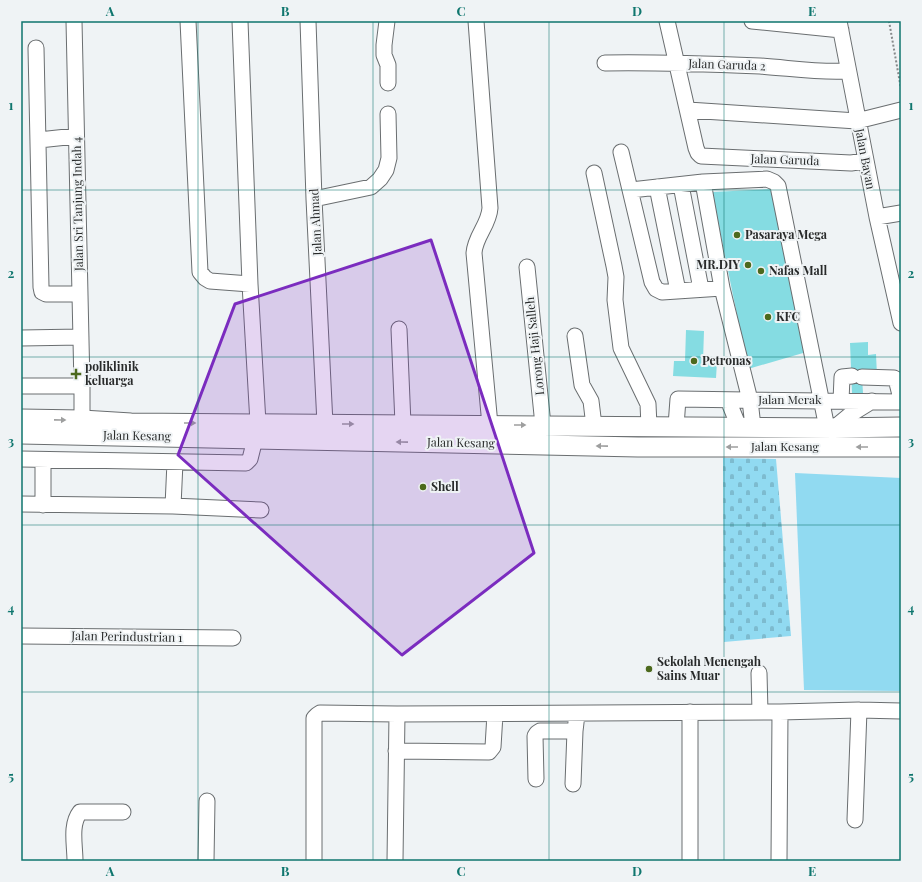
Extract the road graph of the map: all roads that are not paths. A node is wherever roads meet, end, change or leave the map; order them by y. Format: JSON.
{"nodes":[{"id":1,"x":74,"y":21,"type":"edge"},
{"id":2,"x":188,"y":21,"type":"edge"},
{"id":3,"x":240,"y":21,"type":"edge"},
{"id":4,"x":308,"y":21,"type":"edge"},
{"id":5,"x":387,"y":21,"type":"edge"},
{"id":6,"x":476,"y":21,"type":"edge"},
{"id":7,"x":668,"y":21,"type":"edge"},
{"id":8,"x":752,"y":21,"type":"edge"},
{"id":9,"x":840,"y":26,"type":"edge"},
{"id":10,"x":36,"y":48,"type":"dead end"},
{"id":11,"x":676,"y":63,"type":"junction"},
{"id":12,"x":605,"y":64,"type":"dead end"},
{"id":13,"x":848,"y":71,"type":"junction"},
{"id":14,"x":388,"y":83,"type":"dead end"},
{"id":15,"x":688,"y":110,"type":"junction"},
{"id":16,"x":901,"y":110,"type":"edge"},
{"id":17,"x":388,"y":114,"type":"dead end"},
{"id":18,"x":857,"y":120,"type":"junction"},
{"id":19,"x":76,"y":136,"type":"junction"},
{"id":20,"x":39,"y":140,"type":"junction"},
{"id":21,"x":621,"y":152,"type":"dead end"},
{"id":22,"x":865,"y":161,"type":"junction"},
{"id":23,"x":594,"y":173,"type":"dead end"},
{"id":24,"x":703,"y":182,"type":"junction"},
{"id":25,"x":681,"y":184,"type":"junction"},
{"id":26,"x":657,"y":187,"type":"junction"},
{"id":27,"x":631,"y":190,"type":"junction"},
{"id":28,"x":314,"y":199,"type":"junction"},
{"id":29,"x":901,"y":213,"type":"edge"},
{"id":30,"x":876,"y":218,"type":"junction"},
{"id":31,"x":527,"y":267,"type":"dead end"},
{"id":32,"x":250,"y":284,"type":"junction"},
{"id":33,"x":722,"y":288,"type":"junction"},
{"id":34,"x":701,"y":289,"type":"junction"},
{"id":35,"x":678,"y":291,"type":"junction"},
{"id":36,"x":80,"y":294,"type":"junction"},
{"id":37,"x":898,"y":296,"type":"edge"},
{"id":38,"x":901,"y":322,"type":"edge"},
{"id":39,"x":399,"y":329,"type":"dead end"},
{"id":40,"x":575,"y":336,"type":"dead end"},
{"id":41,"x":81,"y":337,"type":"junction"},
{"id":42,"x":21,"y":338,"type":"edge"},
{"id":43,"x":21,"y":386,"type":"edge"},
{"id":44,"x":82,"y":386,"type":"junction"},
{"id":45,"x":901,"y":399,"type":"edge"},
{"id":46,"x":728,"y":400,"type":"junction"},
{"id":47,"x":750,"y":400,"type":"junction"},
{"id":48,"x":823,"y":400,"type":"junction"},
{"id":49,"x":841,"y":401,"type":"junction"},
{"id":50,"x":872,"y":401,"type":"junction"},
{"id":51,"x":901,"y":402,"type":"edge"},
{"id":52,"x":21,"y":419,"type":"edge"},
{"id":53,"x":82,"y":420,"type":"junction"},
{"id":54,"x":325,"y":424,"type":"junction"},
{"id":55,"x":403,"y":424,"type":"junction"},
{"id":56,"x":490,"y":425,"type":"junction"},
{"id":57,"x":543,"y":425,"type":"junction"},
{"id":58,"x":594,"y":426,"type":"junction"},
{"id":59,"x":649,"y":426,"type":"junction"},
{"id":60,"x":676,"y":426,"type":"junction"},
{"id":61,"x":746,"y":427,"type":"junction"},
{"id":62,"x":901,"y":427,"type":"edge"},
{"id":63,"x":831,"y":428,"type":"junction"},
{"id":64,"x":21,"y":434,"type":"edge"},
{"id":65,"x":255,"y":439,"type":"junction"},
{"id":66,"x":901,"y":447,"type":"edge"},
{"id":67,"x":21,"y":459,"type":"edge"},
{"id":68,"x":43,"y":460,"type":"junction"},
{"id":69,"x":175,"y":462,"type":"junction"},
{"id":70,"x":21,"y":504,"type":"edge"},
{"id":71,"x":43,"y":505,"type":"junction"},
{"id":72,"x":173,"y":506,"type":"junction"},
{"id":73,"x":261,"y":510,"type":"dead end"},
{"id":74,"x":21,"y":636,"type":"edge"},
{"id":75,"x":233,"y":638,"type":"dead end"},
{"id":76,"x":759,"y":673,"type":"dead end"},
{"id":77,"x":859,"y":710,"type":"junction"},
{"id":78,"x":901,"y":711,"type":"edge"},
{"id":79,"x":690,"y":712,"type":"junction"},
{"id":80,"x":760,"y":712,"type":"junction"},
{"id":81,"x":780,"y":712,"type":"junction"},
{"id":82,"x":397,"y":714,"type":"junction"},
{"id":83,"x":495,"y":714,"type":"junction"},
{"id":84,"x":577,"y":714,"type":"junction"},
{"id":85,"x":575,"y":731,"type":"junction"},
{"id":86,"x":396,"y":751,"type":"junction"},
{"id":87,"x":536,"y":779,"type":"dead end"},
{"id":88,"x":573,"y":784,"type":"dead end"},
{"id":89,"x":207,"y":801,"type":"dead end"},
{"id":90,"x":123,"y":812,"type":"dead end"},
{"id":91,"x":855,"y":820,"type":"dead end"},
{"id":92,"x":75,"y":861,"type":"edge"},
{"id":93,"x":206,"y":861,"type":"edge"},
{"id":94,"x":314,"y":861,"type":"edge"},
{"id":95,"x":394,"y":861,"type":"edge"},
{"id":96,"x":690,"y":861,"type":"edge"},
{"id":97,"x":779,"y":861,"type":"edge"}],
"edges":[{"from":1,"to":19,"type":"street","name":"Jalan Sri Tanjung Indah 4"},
{"from":2,"to":32,"type":"street"},
{"from":3,"to":32,"type":"street"},
{"from":4,"to":28,"type":"street","name":"Jalan Ahmad"},
{"from":5,"to":14,"type":"street"},
{"from":6,"to":56,"type":"street"},
{"from":7,"to":11,"type":"street"},
{"from":8,"to":9,"type":"street"},
{"from":9,"to":13,"type":"street","name":"Jalan Bayan"},
{"from":10,"to":20,"type":"street"},
{"from":11,"to":12,"type":"street","name":"Jalan Garuda 2"},
{"from":11,"to":13,"type":"street","name":"Jalan Garuda 2"},
{"from":11,"to":15,"type":"street"},
{"from":13,"to":18,"type":"street","name":"Jalan Bayan"},
{"from":15,"to":18,"type":"street"},
{"from":15,"to":22,"type":"street","name":"Jalan Garuda"},
{"from":16,"to":18,"type":"street"},
{"from":17,"to":28,"type":"street"},
{"from":18,"to":22,"type":"street","name":"Jalan Bayan"},
{"from":19,"to":20,"type":"street"},
{"from":19,"to":36,"type":"street","name":"Jalan Sri Tanjung Indah 4"},
{"from":20,"to":36,"type":"street"},
{"from":21,"to":27,"type":"street"},
{"from":22,"to":30,"type":"street","name":"Jalan Bayan"},
{"from":23,"to":59,"type":"street"},
{"from":24,"to":25,"type":"street"},
{"from":24,"to":33,"type":"street"},
{"from":24,"to":48,"type":"street"},
{"from":25,"to":26,"type":"street"},
{"from":25,"to":34,"type":"street"},
{"from":26,"to":27,"type":"street"},
{"from":26,"to":35,"type":"street"},
{"from":27,"to":35,"type":"street"},
{"from":28,"to":54,"type":"street","name":"Jalan Ahmad"},
{"from":29,"to":30,"type":"street"},
{"from":30,"to":37,"type":"street","name":"Jalan Bayan"},
{"from":31,"to":57,"type":"street","name":"Lorong Haji Salleh"},
{"from":32,"to":65,"type":"street"},
{"from":33,"to":34,"type":"street"},
{"from":33,"to":47,"type":"street"},
{"from":34,"to":35,"type":"street"},
{"from":36,"to":41,"type":"street","name":"Jalan Sri Tanjung Indah 4"},
{"from":37,"to":38,"type":"street","name":"Jalan Bayan"},
{"from":39,"to":55,"type":"street"},
{"from":40,"to":58,"type":"street"},
{"from":41,"to":42,"type":"street"},
{"from":41,"to":44,"type":"street","name":"Jalan Sri Tanjung Indah 4"},
{"from":43,"to":44,"type":"street"},
{"from":44,"to":53,"type":"street","name":"Jalan Sri Tanjung Indah 4"},
{"from":45,"to":49,"type":"street"},
{"from":46,"to":47,"type":"street","name":"Jalan Merak"},
{"from":46,"to":60,"type":"street","name":"Jalan Merak"},
{"from":46,"to":61,"type":"street"},
{"from":47,"to":48,"type":"street","name":"Jalan Merak"},
{"from":47,"to":61,"type":"street"},
{"from":48,"to":49,"type":"street","name":"Jalan Merak"},
{"from":48,"to":63,"type":"street"},
{"from":49,"to":50,"type":"street","name":"Jalan Merak"},
{"from":50,"to":51,"type":"street","name":"Jalan Merak"},
{"from":50,"to":63,"type":"street"},
{"from":52,"to":53,"type":"main road","name":"Jalan Kesang","one_way":true},
{"from":53,"to":65,"type":"main road","name":"Jalan Kesang","one_way":true},
{"from":54,"to":55,"type":"main road","name":"Jalan Kesang","one_way":true},
{"from":54,"to":65,"type":"main road","name":"Jalan Kesang"},
{"from":55,"to":56,"type":"main road","name":"Jalan Kesang"},
{"from":56,"to":57,"type":"main road","name":"Jalan Kesang","one_way":true},
{"from":57,"to":58,"type":"main road","name":"Jalan Kesang"},
{"from":58,"to":59,"type":"main road","name":"Jalan Kesang"},
{"from":59,"to":60,"type":"main road","name":"Jalan Kesang"},
{"from":60,"to":61,"type":"main road","name":"Jalan Kesang"},
{"from":61,"to":63,"type":"main road","name":"Jalan Kesang"},
{"from":62,"to":63,"type":"main road","name":"Jalan Kesang"},
{"from":64,"to":65,"type":"main road","name":"Jalan Kesang"},
{"from":66,"to":65,"type":"main road","name":"Jalan Kesang","one_way":true},
{"from":65,"to":69,"type":"street"},
{"from":67,"to":68,"type":"street"},
{"from":68,"to":69,"type":"street"},
{"from":68,"to":71,"type":"street"},
{"from":69,"to":72,"type":"street"},
{"from":70,"to":71,"type":"street"},
{"from":71,"to":72,"type":"street"},
{"from":72,"to":73,"type":"street"},
{"from":74,"to":75,"type":"street","name":"Jalan Perindustrian 1"},
{"from":76,"to":80,"type":"street"},
{"from":77,"to":78,"type":"street"},
{"from":77,"to":81,"type":"street"},
{"from":77,"to":91,"type":"street"},
{"from":79,"to":80,"type":"street"},
{"from":79,"to":84,"type":"street"},
{"from":79,"to":96,"type":"street"},
{"from":80,"to":81,"type":"street"},
{"from":81,"to":97,"type":"street"},
{"from":82,"to":83,"type":"street"},
{"from":82,"to":86,"type":"street"},
{"from":82,"to":94,"type":"street"},
{"from":83,"to":84,"type":"street"},
{"from":83,"to":86,"type":"street"},
{"from":84,"to":85,"type":"street"},
{"from":85,"to":87,"type":"street"},
{"from":85,"to":88,"type":"street"},
{"from":86,"to":95,"type":"street"},
{"from":89,"to":93,"type":"street"},
{"from":90,"to":92,"type":"street"}]}
